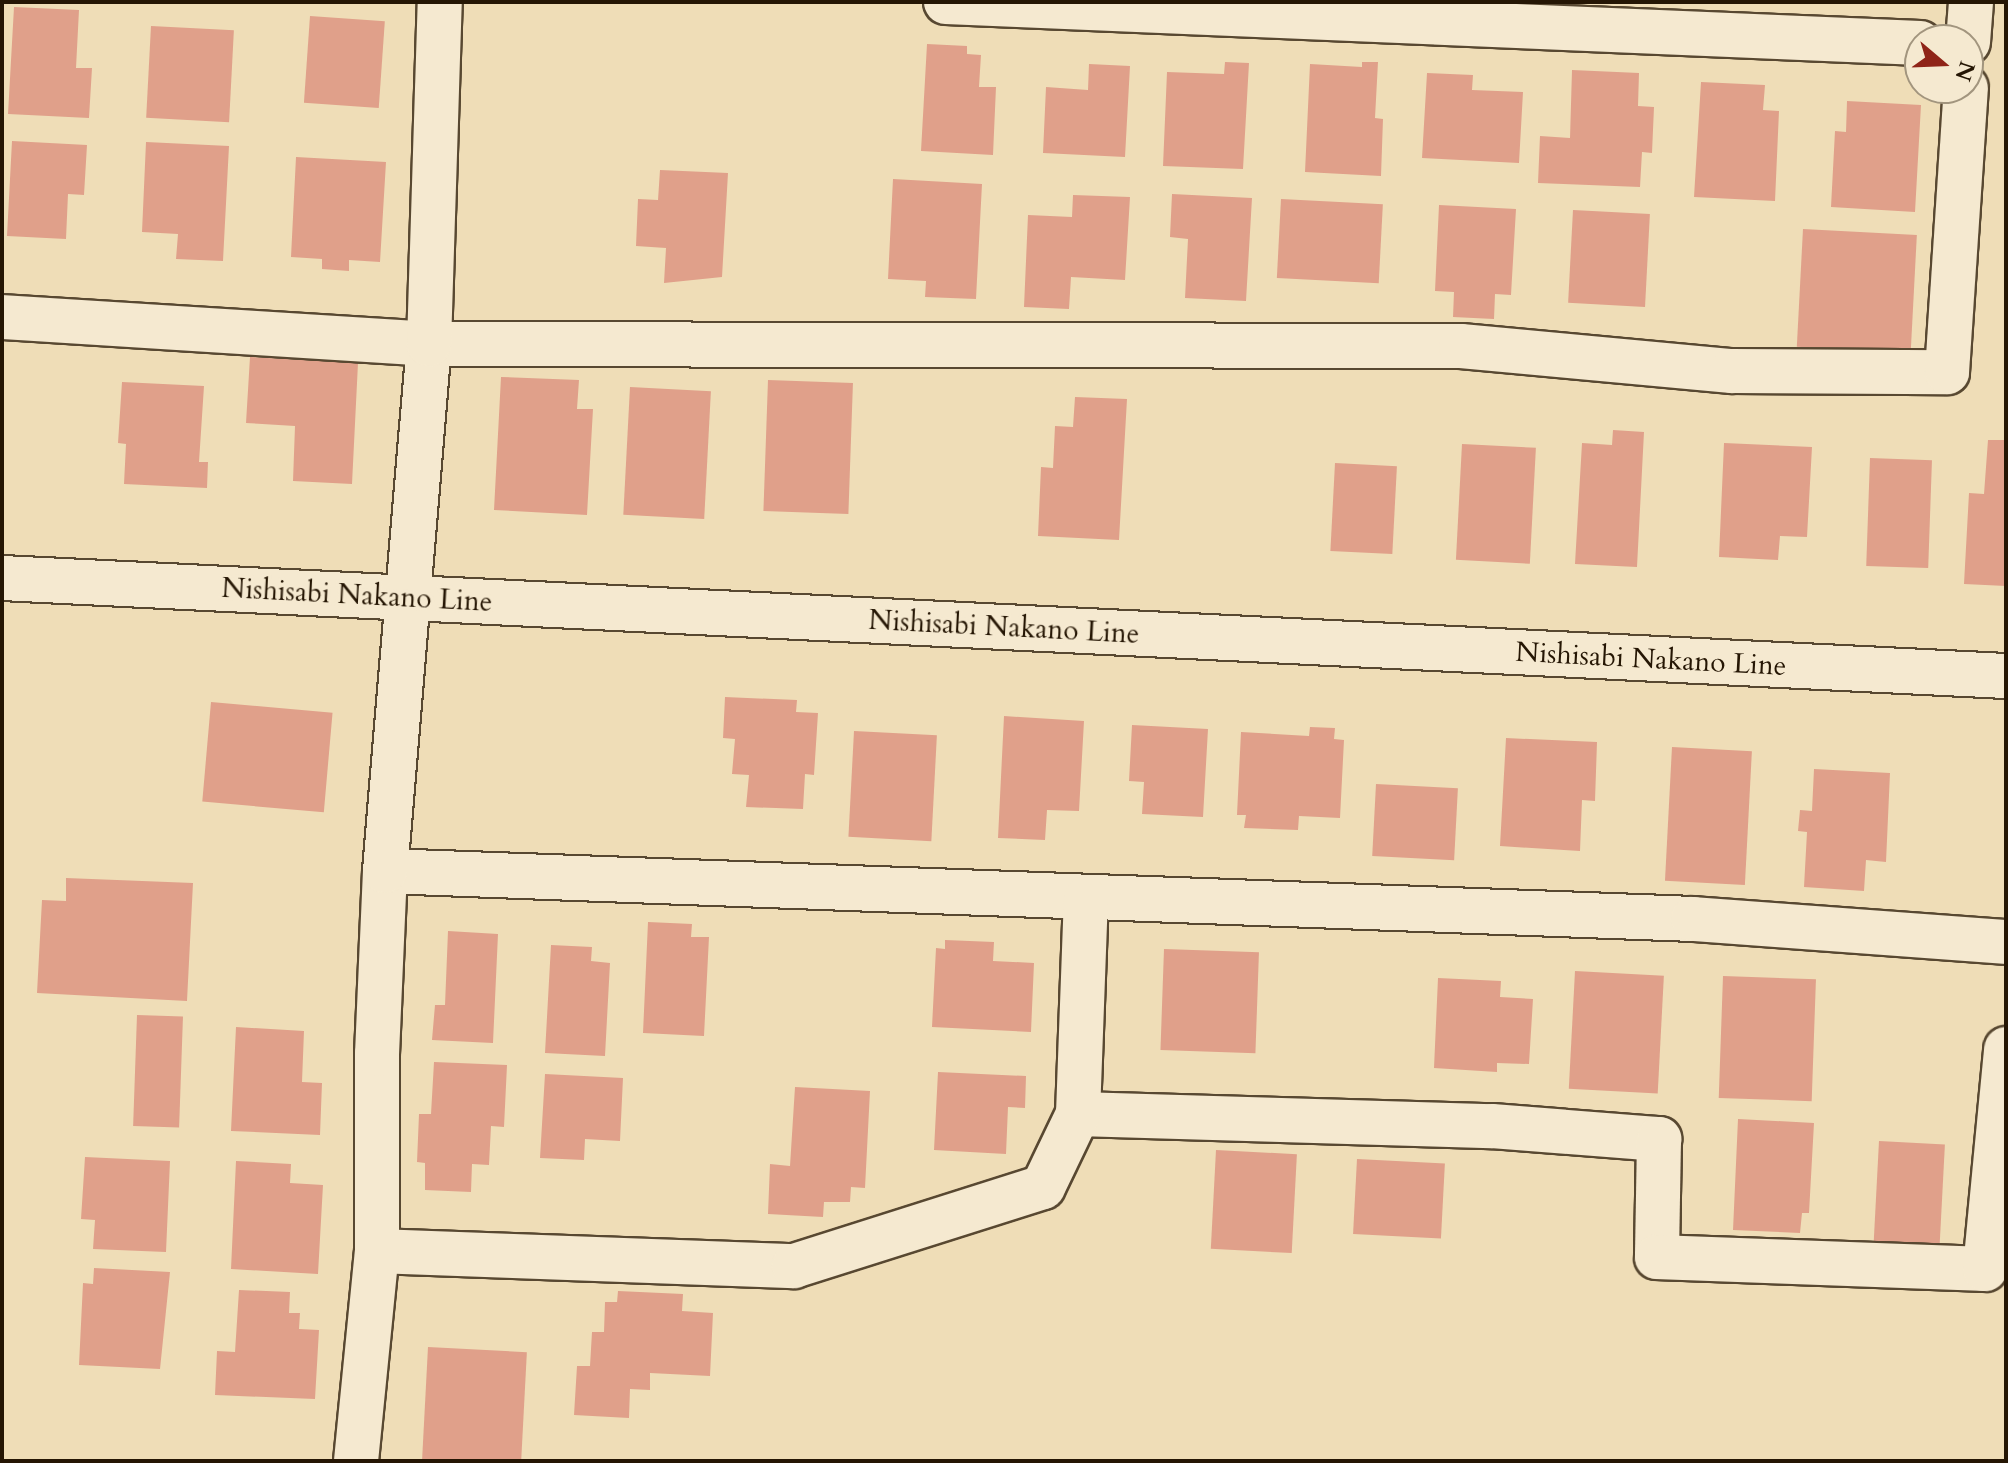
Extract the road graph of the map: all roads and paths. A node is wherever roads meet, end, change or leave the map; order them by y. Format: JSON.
{"nodes":[{"id":1,"x":440,"y":2,"type":"edge"},
{"id":2,"x":946,"y":2,"type":"edge"},
{"id":3,"x":1971,"y":2,"type":"edge"},
{"id":4,"x":1969,"y":24,"type":"edge"},
{"id":5,"x":1904,"y":42,"type":"edge"},
{"id":6,"x":1965,"y":104,"type":"edge"},
{"id":7,"x":2,"y":317,"type":"edge"},
{"id":8,"x":429,"y":344,"type":"junction"},
{"id":9,"x":2,"y":578,"type":"edge"},
{"id":10,"x":405,"y":597,"type":"junction"},
{"id":11,"x":2006,"y":676,"type":"edge"},
{"id":12,"x":385,"y":871,"type":"junction"},
{"id":13,"x":1086,"y":899,"type":"junction"},
{"id":14,"x":2006,"y":942,"type":"edge"},
{"id":15,"x":2006,"y":1049,"type":"edge"},
{"id":16,"x":1078,"y":1114,"type":"junction"},
{"id":17,"x":377,"y":1251,"type":"junction"},
{"id":18,"x":356,"y":1461,"type":"edge"}],
"edges":[{"from":1,"to":8,"type":"street"},
{"from":2,"to":5,"type":"street"},
{"from":3,"to":4,"type":"street"},
{"from":6,"to":8,"type":"street"},
{"from":7,"to":8,"type":"street"},
{"from":8,"to":10,"type":"street"},
{"from":9,"to":10,"type":"street","name":"Nishisabi Nakano Line"},
{"from":10,"to":11,"type":"street","name":"Nishisabi Nakano Line"},
{"from":10,"to":12,"type":"street"},
{"from":12,"to":13,"type":"street"},
{"from":12,"to":17,"type":"street"},
{"from":13,"to":14,"type":"street"},
{"from":13,"to":16,"type":"street"},
{"from":15,"to":16,"type":"street"},
{"from":16,"to":17,"type":"street"},
{"from":17,"to":18,"type":"street"}]}
